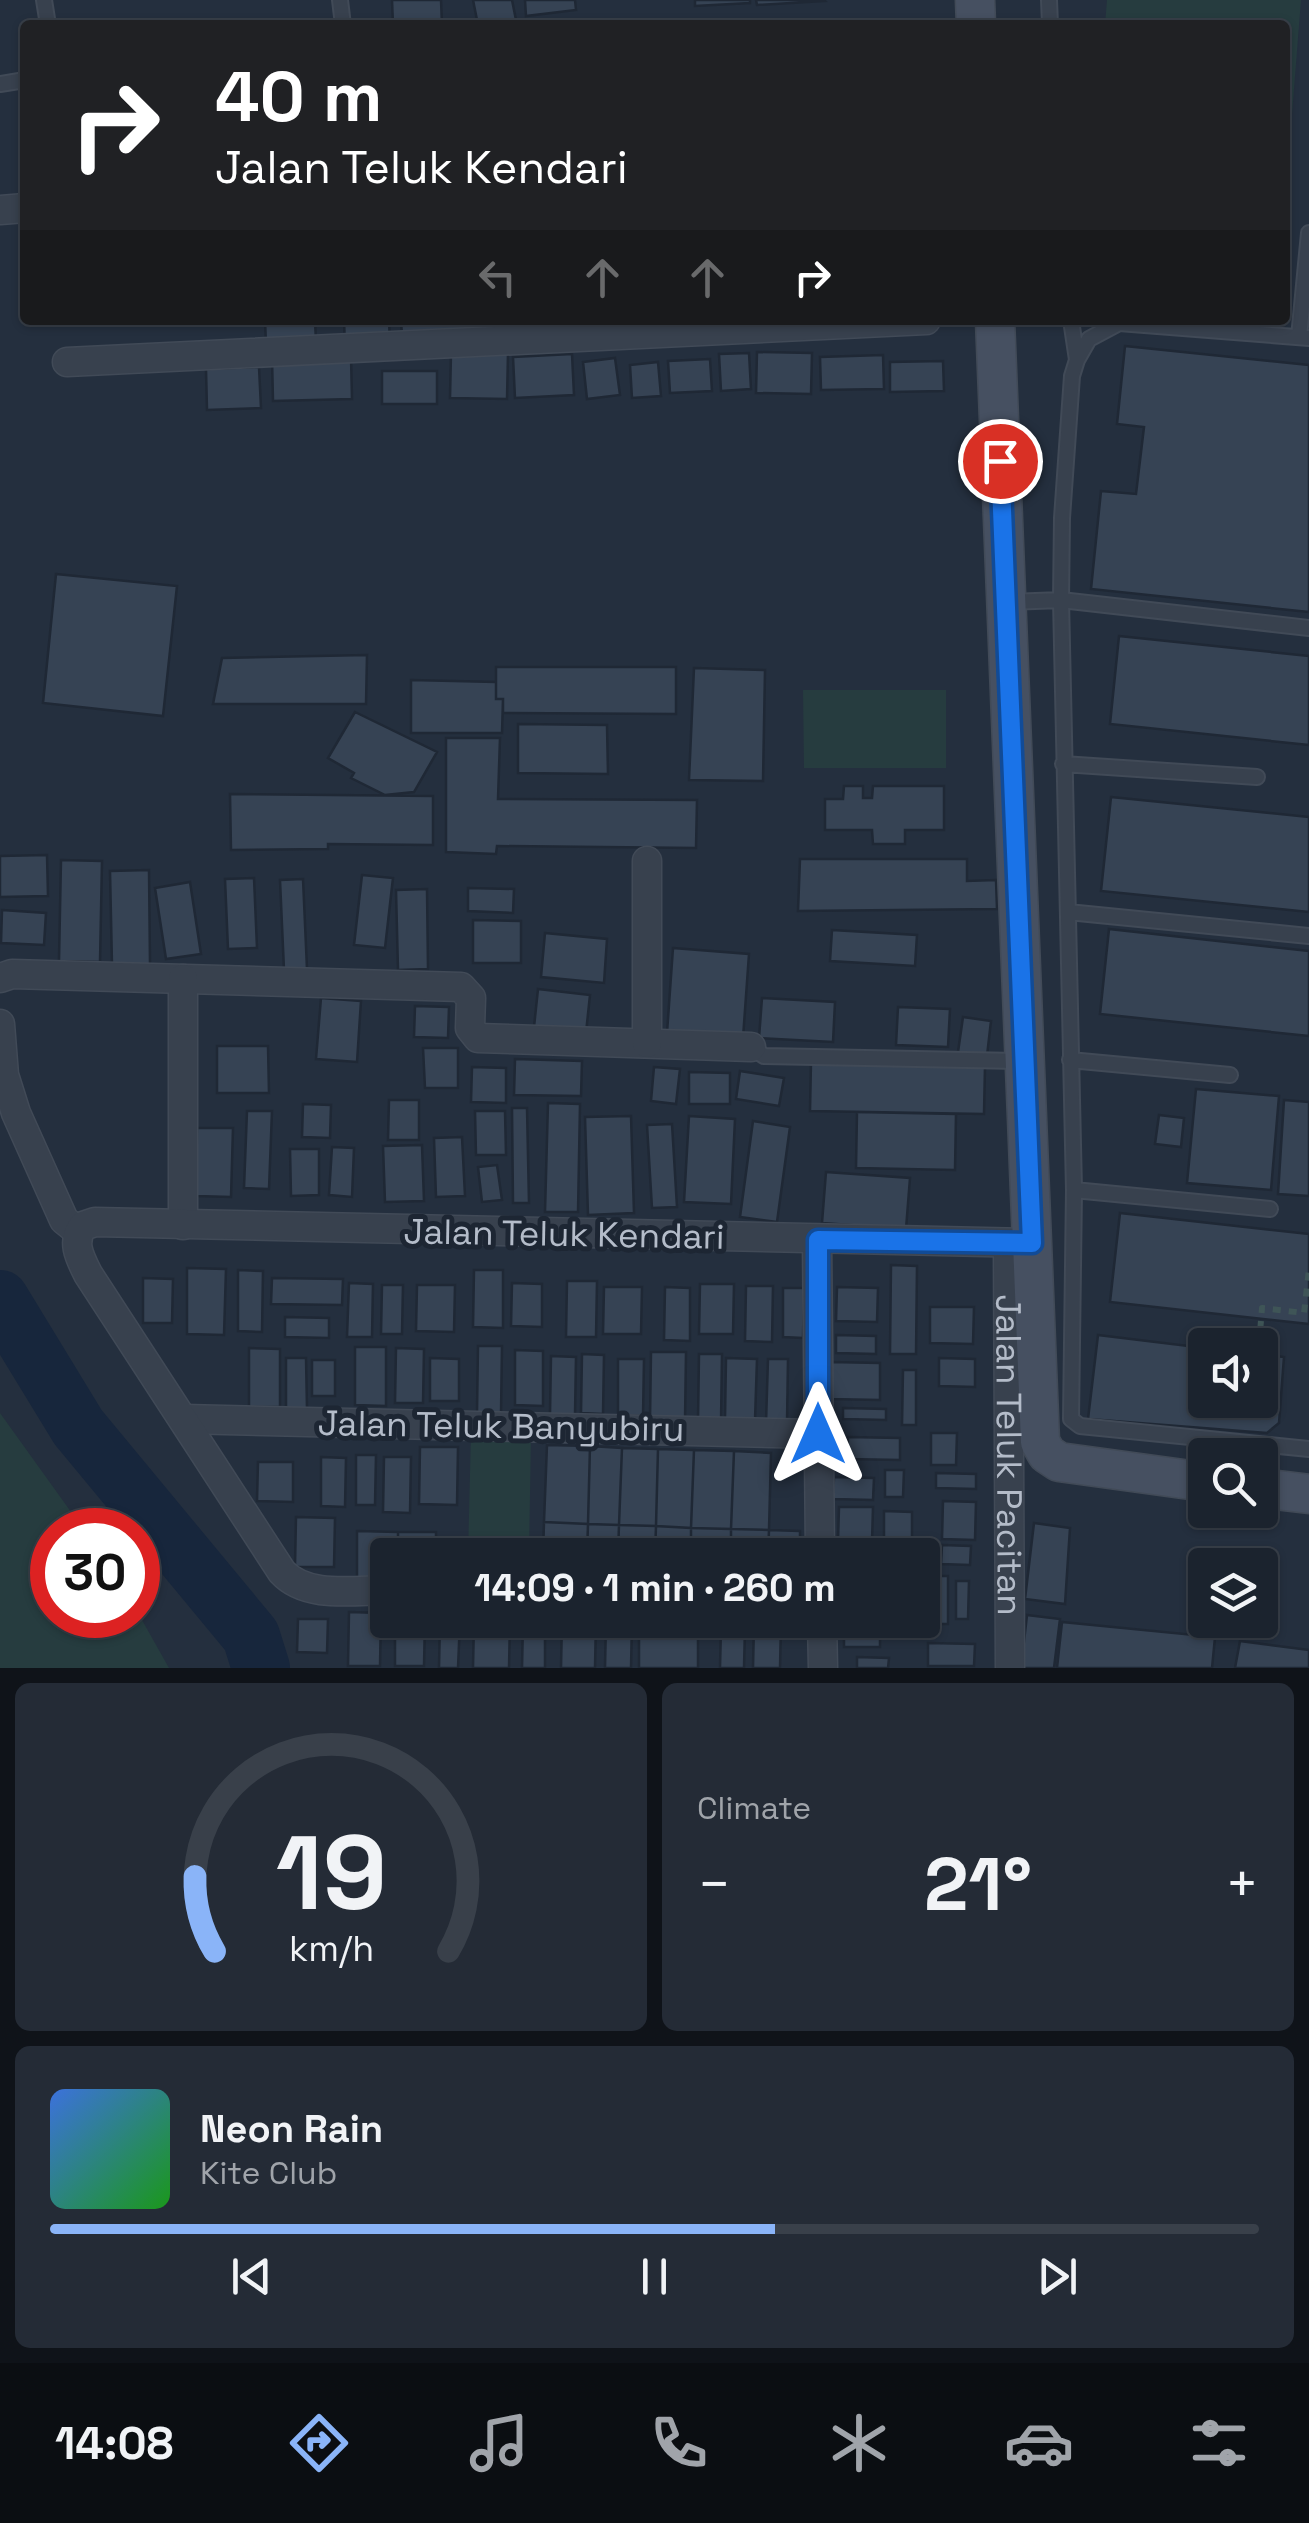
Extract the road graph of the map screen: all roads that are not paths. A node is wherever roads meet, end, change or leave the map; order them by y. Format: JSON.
{"nodes":[{"id":1,"x":1309,"y":233,"type":"edge"},
{"id":2,"x":824,"y":325,"type":"edge"},
{"id":3,"x":995,"y":325,"type":"edge"},
{"id":4,"x":1072,"y":325,"type":"edge"},
{"id":5,"x":1115,"y":325,"type":"edge"},
{"id":6,"x":1145,"y":325,"type":"edge"},
{"id":7,"x":1304,"y":337,"type":"edge"},
{"id":8,"x":1076,"y":360,"type":"junction"},
{"id":9,"x":67,"y":362,"type":"dead end"},
{"id":10,"x":1061,"y":600,"type":"junction"},
{"id":11,"x":1006,"y":602,"type":"junction"},
{"id":12,"x":1309,"y":628,"type":"edge"},
{"id":13,"x":1063,"y":764,"type":"junction"},
{"id":14,"x":1257,"y":776,"type":"dead end"},
{"id":15,"x":648,"y":861,"type":"dead end"},
{"id":16,"x":1068,"y":912,"type":"junction"},
{"id":17,"x":1309,"y":936,"type":"edge"},
{"id":18,"x":0,"y":978,"type":"edge"},
{"id":19,"x":183,"y":980,"type":"junction"},
{"id":20,"x":0,"y":1024,"type":"edge"},
{"id":21,"x":647,"y":1043,"type":"junction"},
{"id":22,"x":751,"y":1047,"type":"joint"},
{"id":23,"x":1070,"y":1060,"type":"junction"},
{"id":24,"x":1024,"y":1061,"type":"junction"},
{"id":25,"x":1230,"y":1075,"type":"dead end"},
{"id":26,"x":1074,"y":1190,"type":"junction"},
{"id":27,"x":1270,"y":1209,"type":"dead end"},
{"id":28,"x":183,"y":1225,"type":"junction"},
{"id":29,"x":87,"y":1227,"type":"junction"},
{"id":30,"x":818,"y":1240,"type":"junction"},
{"id":31,"x":1020,"y":1243,"type":"junction"},
{"id":32,"x":184,"y":1419,"type":"junction"},
{"id":33,"x":818,"y":1434,"type":"junction"},
{"id":34,"x":1309,"y":1448,"type":"edge"},
{"id":35,"x":1188,"y":1480,"type":"edge"},
{"id":36,"x":1278,"y":1489,"type":"edge"},
{"id":37,"x":1306,"y":1490,"type":"edge"},
{"id":38,"x":820,"y":1538,"type":"edge"},
{"id":39,"x":370,"y":1590,"type":"edge"},
{"id":40,"x":822,"y":1638,"type":"edge"},
{"id":41,"x":823,"y":1668,"type":"edge"},
{"id":42,"x":1010,"y":1668,"type":"edge"}],
"edges":[{"from":1,"to":7,"type":"lane"},
{"from":2,"to":9,"type":"street"},
{"from":3,"to":11,"type":"street","name":"Jalan Teluk Pacitan"},
{"from":4,"to":8,"type":"lane"},
{"from":5,"to":8,"type":"lane"},
{"from":6,"to":7,"type":"lane"},
{"from":8,"to":10,"type":"lane"},
{"from":10,"to":11,"type":"lane"},
{"from":10,"to":12,"type":"lane"},
{"from":10,"to":13,"type":"lane"},
{"from":11,"to":24,"type":"street","name":"Jalan Teluk Pacitan"},
{"from":13,"to":14,"type":"lane"},
{"from":13,"to":16,"type":"lane"},
{"from":15,"to":21,"type":"street"},
{"from":16,"to":17,"type":"lane"},
{"from":16,"to":23,"type":"lane"},
{"from":18,"to":19,"type":"street"},
{"from":19,"to":21,"type":"street"},
{"from":19,"to":28,"type":"street"},
{"from":20,"to":29,"type":"street"},
{"from":21,"to":22,"type":"street"},
{"from":22,"to":24,"type":"lane"},
{"from":23,"to":25,"type":"lane"},
{"from":23,"to":26,"type":"lane"},
{"from":24,"to":31,"type":"street","name":"Jalan Teluk Pacitan"},
{"from":26,"to":27,"type":"lane"},
{"from":26,"to":34,"type":"lane"},
{"from":28,"to":29,"type":"street","name":"Jalan Teluk Kendari"},
{"from":28,"to":30,"type":"street","name":"Jalan Teluk Kendari"},
{"from":29,"to":32,"type":"street"},
{"from":30,"to":31,"type":"street","name":"Jalan Teluk Kendari"},
{"from":30,"to":33,"type":"street"},
{"from":31,"to":35,"type":"street","name":"Jalan Teluk Pacitan"},
{"from":31,"to":42,"type":"street","name":"Jalan Teluk Pacitan"},
{"from":32,"to":33,"type":"street","name":"Jalan Teluk Banyubiru"},
{"from":32,"to":39,"type":"street"},
{"from":33,"to":38,"type":"street"},
{"from":36,"to":37,"type":"street"},
{"from":40,"to":41,"type":"street"}]}
